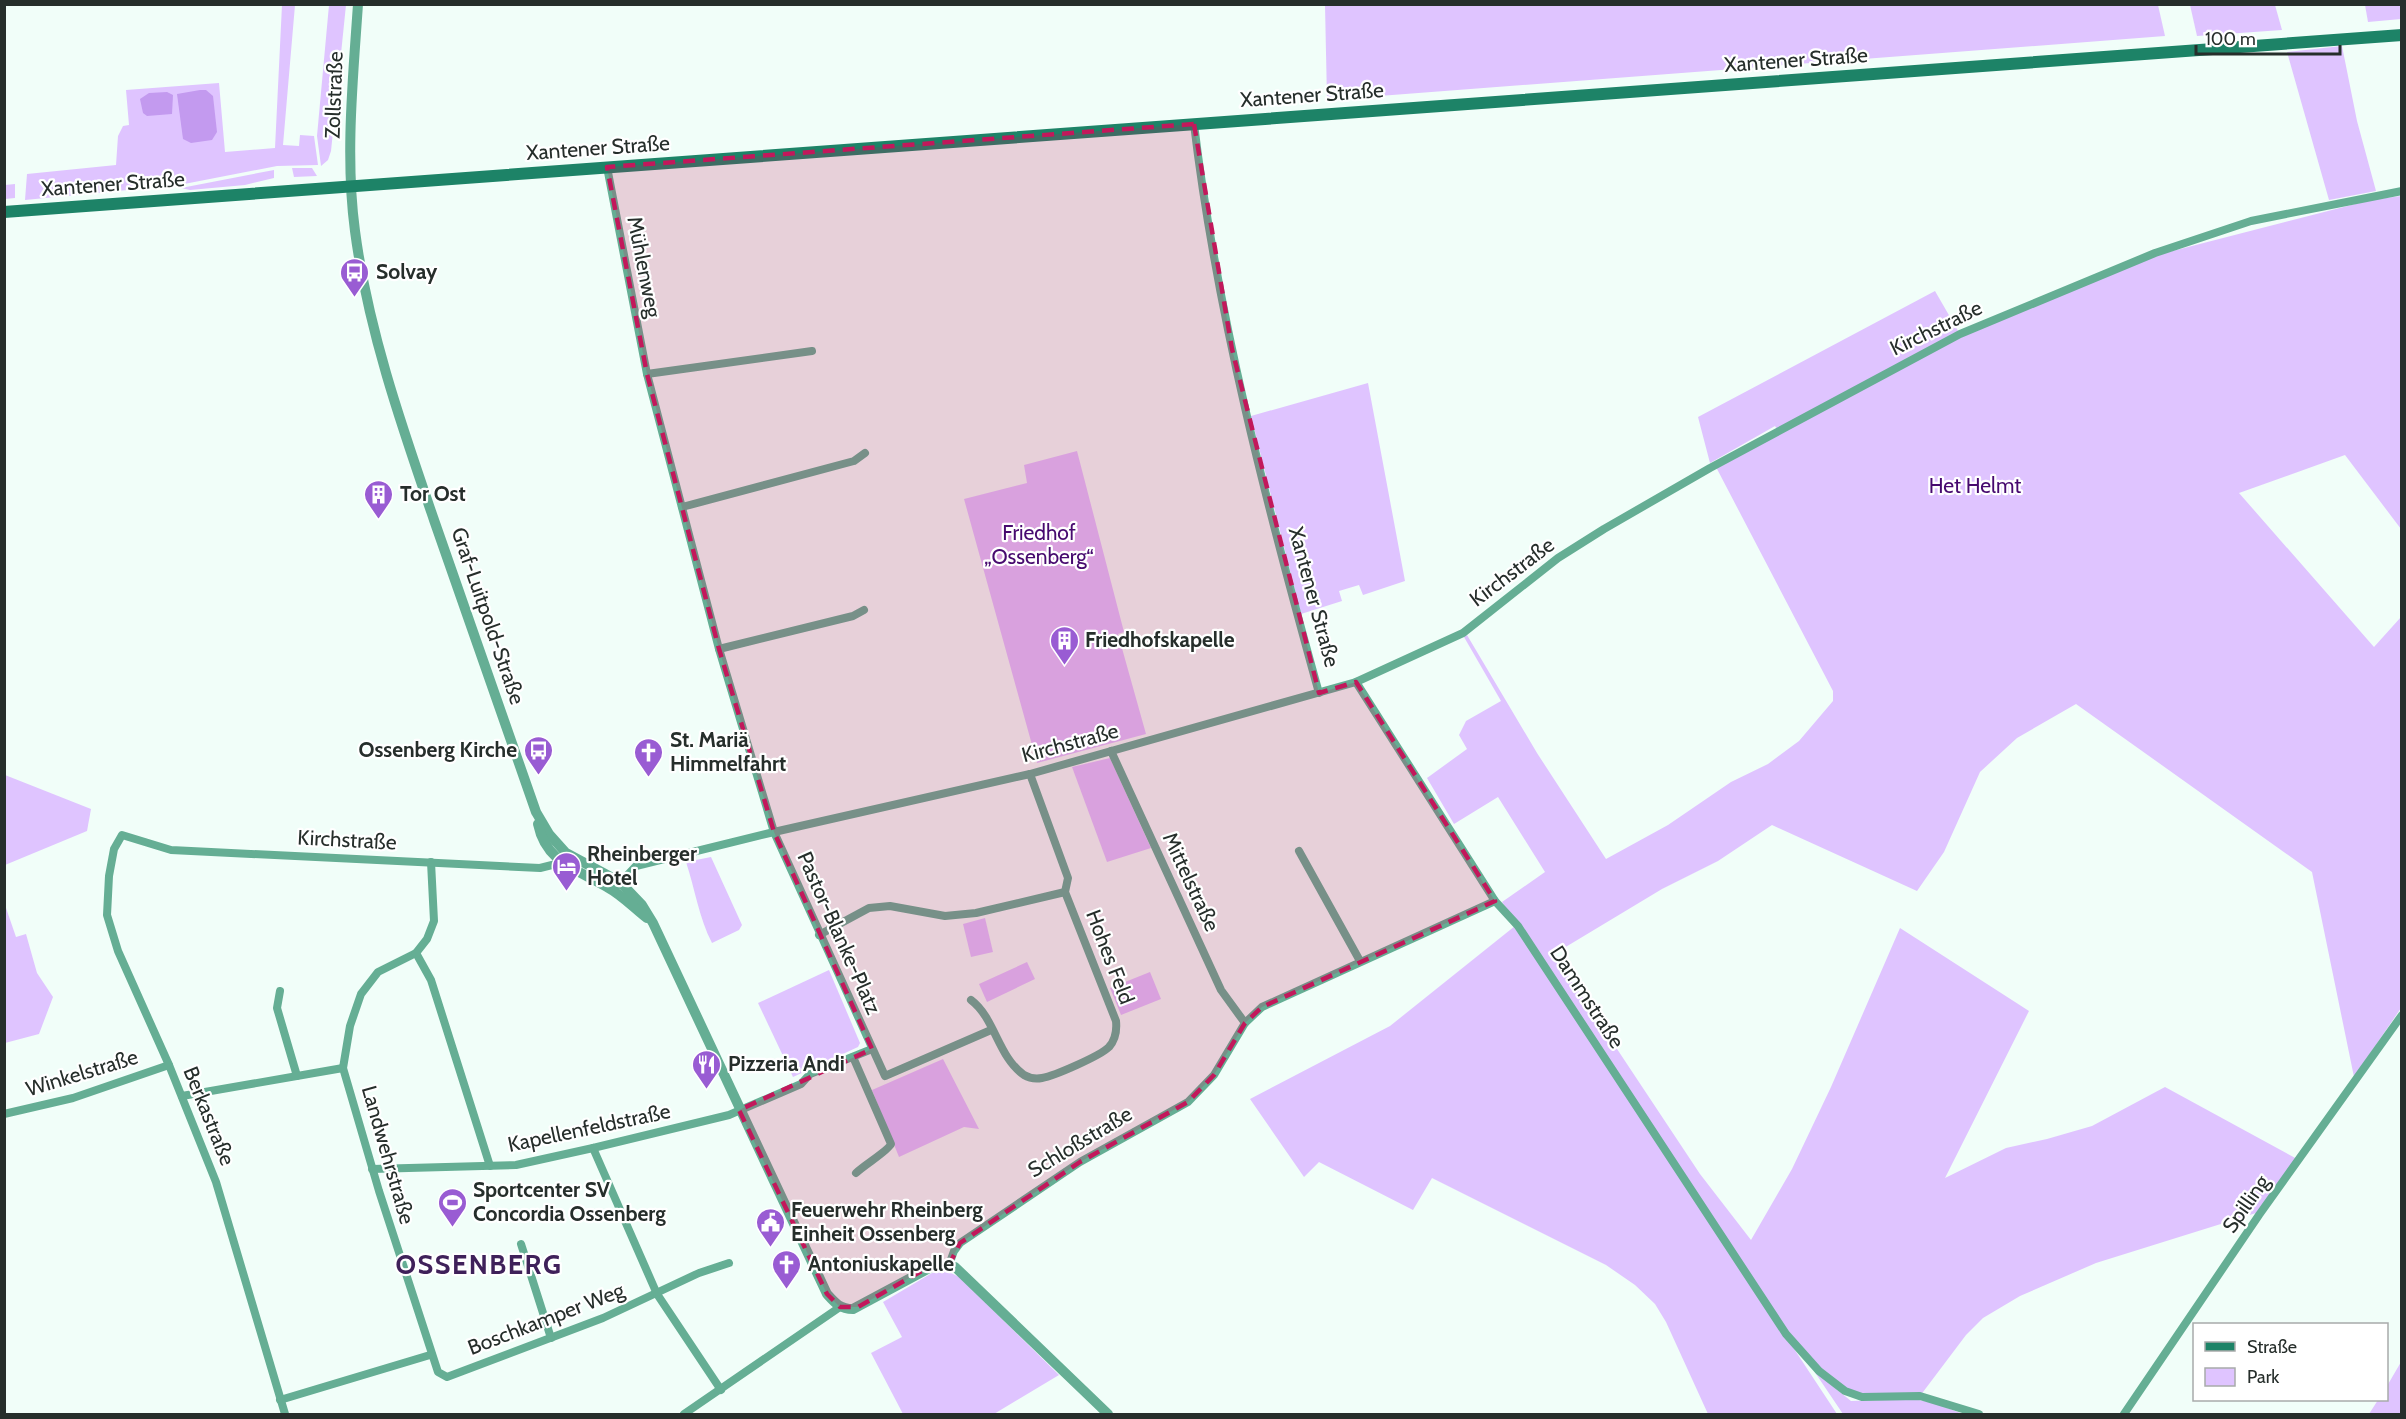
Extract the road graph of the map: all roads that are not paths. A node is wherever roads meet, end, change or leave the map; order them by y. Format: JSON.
{"nodes":[{"id":1,"x":358,"y":4,"type":"edge"},
{"id":2,"x":2402,"y":35,"type":"edge"},
{"id":3,"x":1194,"y":124,"type":"junction"},
{"id":4,"x":607,"y":167,"type":"junction"},
{"id":5,"x":351,"y":186,"type":"junction"},
{"id":6,"x":2402,"y":191,"type":"edge"},
{"id":7,"x":4,"y":212,"type":"edge"},
{"id":8,"x":812,"y":351,"type":"dead end"},
{"id":9,"x":647,"y":374,"type":"junction"},
{"id":10,"x":865,"y":453,"type":"dead end"},
{"id":11,"x":682,"y":507,"type":"junction"},
{"id":12,"x":864,"y":610,"type":"dead end"},
{"id":13,"x":719,"y":649,"type":"junction"},
{"id":14,"x":1356,"y":682,"type":"junction"},
{"id":15,"x":1319,"y":693,"type":"junction"},
{"id":16,"x":1111,"y":751,"type":"junction"},
{"id":17,"x":1029,"y":774,"type":"junction"},
{"id":18,"x":774,"y":831,"type":"junction"},
{"id":19,"x":122,"y":835,"type":"joint"},
{"id":20,"x":1299,"y":851,"type":"dead end"},
{"id":21,"x":563,"y":858,"type":"junction"},
{"id":22,"x":431,"y":862,"type":"junction"},
{"id":23,"x":616,"y":886,"type":"junction"},
{"id":24,"x":1065,"y":892,"type":"junction"},
{"id":25,"x":1495,"y":901,"type":"junction"},
{"id":26,"x":819,"y":935,"type":"junction"},
{"id":27,"x":416,"y":953,"type":"junction"},
{"id":28,"x":1360,"y":961,"type":"junction"},
{"id":29,"x":280,"y":991,"type":"dead end"},
{"id":30,"x":971,"y":1000,"type":"dead end"},
{"id":31,"x":2402,"y":1016,"type":"edge"},
{"id":32,"x":1245,"y":1023,"type":"junction"},
{"id":33,"x":991,"y":1030,"type":"junction"},
{"id":34,"x":872,"y":1048,"type":"junction"},
{"id":35,"x":854,"y":1057,"type":"junction"},
{"id":36,"x":169,"y":1065,"type":"junction"},
{"id":37,"x":344,"y":1068,"type":"junction"},
{"id":38,"x":297,"y":1076,"type":"junction"},
{"id":39,"x":182,"y":1096,"type":"junction"},
{"id":40,"x":740,"y":1110,"type":"junction"},
{"id":41,"x":4,"y":1114,"type":"edge"},
{"id":42,"x":593,"y":1148,"type":"junction"},
{"id":43,"x":490,"y":1166,"type":"junction"},
{"id":44,"x":372,"y":1168,"type":"junction"},
{"id":45,"x":856,"y":1173,"type":"dead end"},
{"id":46,"x":521,"y":1244,"type":"dead end"},
{"id":47,"x":729,"y":1263,"type":"dead end"},
{"id":48,"x":949,"y":1265,"type":"junction"},
{"id":49,"x":657,"y":1294,"type":"junction"},
{"id":50,"x":840,"y":1307,"type":"junction"},
{"id":51,"x":551,"y":1338,"type":"junction"},
{"id":52,"x":430,"y":1354,"type":"junction"},
{"id":53,"x":447,"y":1377,"type":"joint"},
{"id":54,"x":721,"y":1390,"type":"junction"},
{"id":55,"x":280,"y":1400,"type":"junction"},
{"id":56,"x":285,"y":1414,"type":"edge"},
{"id":57,"x":684,"y":1414,"type":"edge"},
{"id":58,"x":1108,"y":1414,"type":"edge"},
{"id":59,"x":1979,"y":1414,"type":"edge"},
{"id":60,"x":2124,"y":1414,"type":"edge"}],
"edges":[{"from":1,"to":5,"type":"street","name":"Zollstraße"},
{"from":2,"to":3,"type":"main road","name":"Xantener Straße"},
{"from":3,"to":4,"type":"main road","name":"Xantener Straße"},
{"from":3,"to":15,"type":"street","name":"Xantener Straße"},
{"from":4,"to":5,"type":"main road","name":"Xantener Straße"},
{"from":4,"to":9,"type":"street","name":"Mühlenweg"},
{"from":5,"to":7,"type":"main road","name":"Xantener Straße"},
{"from":5,"to":21,"type":"street","name":"Graf-Luitpold-Straße"},
{"from":6,"to":14,"type":"street","name":"Kirchstraße"},
{"from":8,"to":9,"type":"street"},
{"from":9,"to":11,"type":"street","name":"Mühlenweg"},
{"from":10,"to":11,"type":"street"},
{"from":11,"to":13,"type":"street","name":"Mühlenweg"},
{"from":12,"to":13,"type":"street"},
{"from":13,"to":18,"type":"street","name":"Mühlenweg"},
{"from":14,"to":15,"type":"street","name":"Kirchstraße"},
{"from":14,"to":25,"type":"street","name":"Dammstraße"},
{"from":15,"to":16,"type":"street","name":"Kirchstraße"},
{"from":16,"to":17,"type":"street","name":"Kirchstraße"},
{"from":16,"to":32,"type":"street","name":"Mittelstraße"},
{"from":17,"to":18,"type":"street","name":"Kirchstraße"},
{"from":17,"to":24,"type":"street","name":"Hohes Feld"},
{"from":18,"to":23,"type":"street","name":"Kirchstraße"},
{"from":18,"to":26,"type":"street","name":"Pastor-Blanke-Platz"},
{"from":19,"to":22,"type":"street","name":"Kirchstraße"},
{"from":19,"to":36,"type":"street","name":"Berkastraße"},
{"from":20,"to":28,"type":"street"},
{"from":21,"to":22,"type":"street","name":"Kirchstraße"},
{"from":21,"to":23,"type":"street","name":"Graf-Luitpold-Straße"},
{"from":22,"to":27,"type":"street"},
{"from":23,"to":40,"type":"street","name":"Graf-Luitpold-Straße"},
{"from":24,"to":26,"type":"street"},
{"from":24,"to":33,"type":"street","name":"Hohes Feld"},
{"from":25,"to":28,"type":"street","name":"Schloßstraße"},
{"from":25,"to":59,"type":"street","name":"Dammstraße"},
{"from":26,"to":34,"type":"street","name":"Pastor-Blanke-Platz"},
{"from":27,"to":37,"type":"street","name":"Landwehrstraße"},
{"from":27,"to":43,"type":"street"},
{"from":28,"to":32,"type":"street","name":"Schloßstraße"},
{"from":29,"to":38,"type":"street"},
{"from":30,"to":33,"type":"street","name":"Hohes Feld"},
{"from":31,"to":60,"type":"street","name":"Spilling"},
{"from":32,"to":48,"type":"street","name":"Schloßstraße"},
{"from":33,"to":34,"type":"street","name":"Pastor-Blanke-Platz"},
{"from":34,"to":35,"type":"street","name":"Pastor-Blanke-Platz"},
{"from":35,"to":40,"type":"street","name":"Pastor-Blanke-Platz"},
{"from":35,"to":45,"type":"street"},
{"from":36,"to":39,"type":"street","name":"Berkastraße"},
{"from":36,"to":41,"type":"street","name":"Winkelstraße"},
{"from":37,"to":38,"type":"street","name":"Landwehrstraße"},
{"from":37,"to":44,"type":"street","name":"Landwehrstraße"},
{"from":38,"to":39,"type":"street","name":"Landwehrstraße"},
{"from":39,"to":55,"type":"street","name":"Berkastraße"},
{"from":40,"to":42,"type":"street","name":"Kapellenfeldstraße"},
{"from":40,"to":50,"type":"street","name":"Graf-Luitpold-Straße"},
{"from":42,"to":43,"type":"street","name":"Kapellenfeldstraße"},
{"from":42,"to":49,"type":"street"},
{"from":43,"to":44,"type":"street","name":"Kapellenfeldstraße"},
{"from":44,"to":52,"type":"street","name":"Landwehrstraße"},
{"from":46,"to":51,"type":"street"},
{"from":47,"to":49,"type":"street","name":"Boschkamper Weg"},
{"from":48,"to":50,"type":"street"},
{"from":48,"to":58,"type":"street"},
{"from":49,"to":51,"type":"street","name":"Boschkamper Weg"},
{"from":49,"to":54,"type":"street"},
{"from":50,"to":54,"type":"street"},
{"from":51,"to":53,"type":"street","name":"Boschkamper Weg"},
{"from":52,"to":53,"type":"street","name":"Landwehrstraße"},
{"from":52,"to":55,"type":"street"},
{"from":54,"to":57,"type":"street"},
{"from":55,"to":56,"type":"street","name":"Berkastraße"}]}
